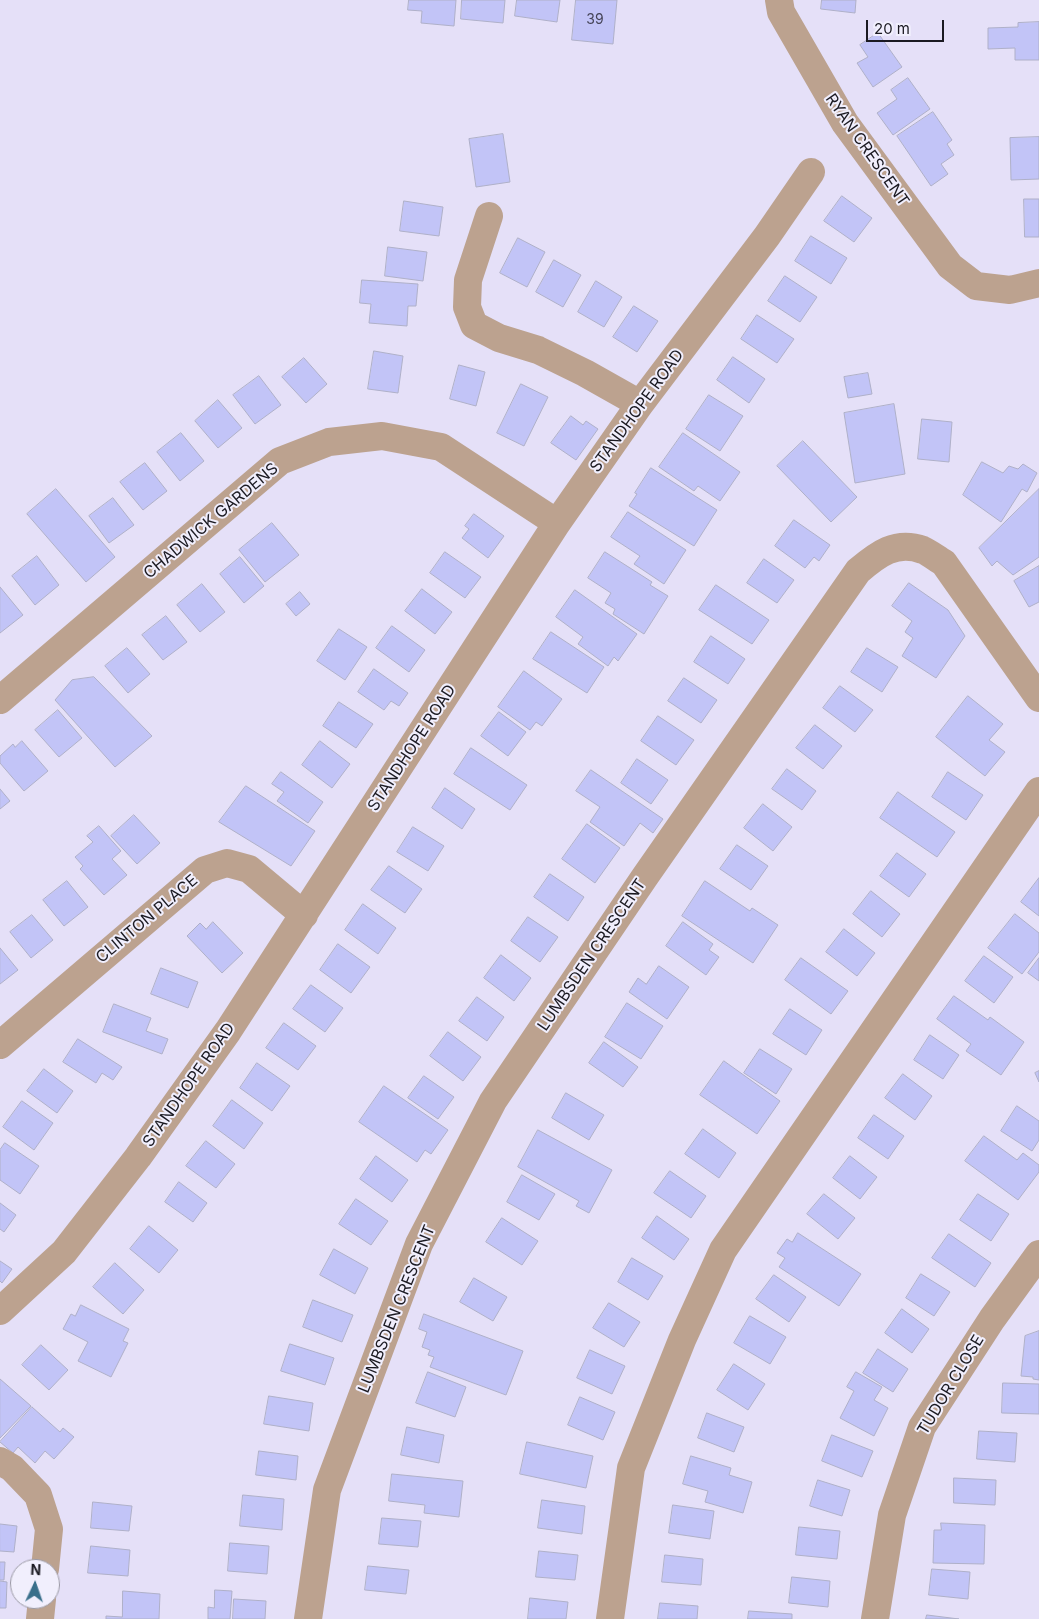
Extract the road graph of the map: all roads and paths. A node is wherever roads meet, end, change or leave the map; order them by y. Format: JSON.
{"nodes":[{"id":1,"x":779,"y":0,"type":"edge"},
{"id":2,"x":811,"y":172,"type":"dead end"},
{"id":3,"x":489,"y":216,"type":"dead end"},
{"id":4,"x":1039,"y":284,"type":"edge"},
{"id":5,"x":640,"y":404,"type":"junction"},
{"id":6,"x":557,"y":523,"type":"junction"},
{"id":7,"x":1039,"y":698,"type":"edge"},
{"id":8,"x":0,"y":700,"type":"edge"},
{"id":9,"x":1039,"y":791,"type":"edge"},
{"id":10,"x":304,"y":915,"type":"junction"},
{"id":11,"x":0,"y":1045,"type":"edge"},
{"id":12,"x":1039,"y":1254,"type":"edge"},
{"id":13,"x":0,"y":1311,"type":"edge"},
{"id":14,"x":0,"y":1462,"type":"edge"},
{"id":15,"x":46,"y":1559,"type":"edge"},
{"id":16,"x":308,"y":1619,"type":"edge"},
{"id":17,"x":610,"y":1619,"type":"edge"},
{"id":18,"x":875,"y":1619,"type":"edge"}],
"edges":[{"from":1,"to":4,"type":"street","name":"RYAN CRESCENT"},
{"from":2,"to":5,"type":"street","name":"STANDHOPE ROAD"},
{"from":3,"to":5,"type":"street"},
{"from":5,"to":6,"type":"street","name":"STANDHOPE ROAD"},
{"from":6,"to":8,"type":"street","name":"CHADWICK GARDENS"},
{"from":6,"to":10,"type":"street","name":"STANDHOPE ROAD"},
{"from":7,"to":16,"type":"street","name":"LUMBSDEN CRESCENT"},
{"from":9,"to":17,"type":"street"},
{"from":10,"to":11,"type":"street","name":"CLINTON PLACE"},
{"from":10,"to":13,"type":"street","name":"STANDHOPE ROAD"},
{"from":12,"to":18,"type":"street","name":"TUDOR CLOSE"},
{"from":14,"to":15,"type":"street"}]}
